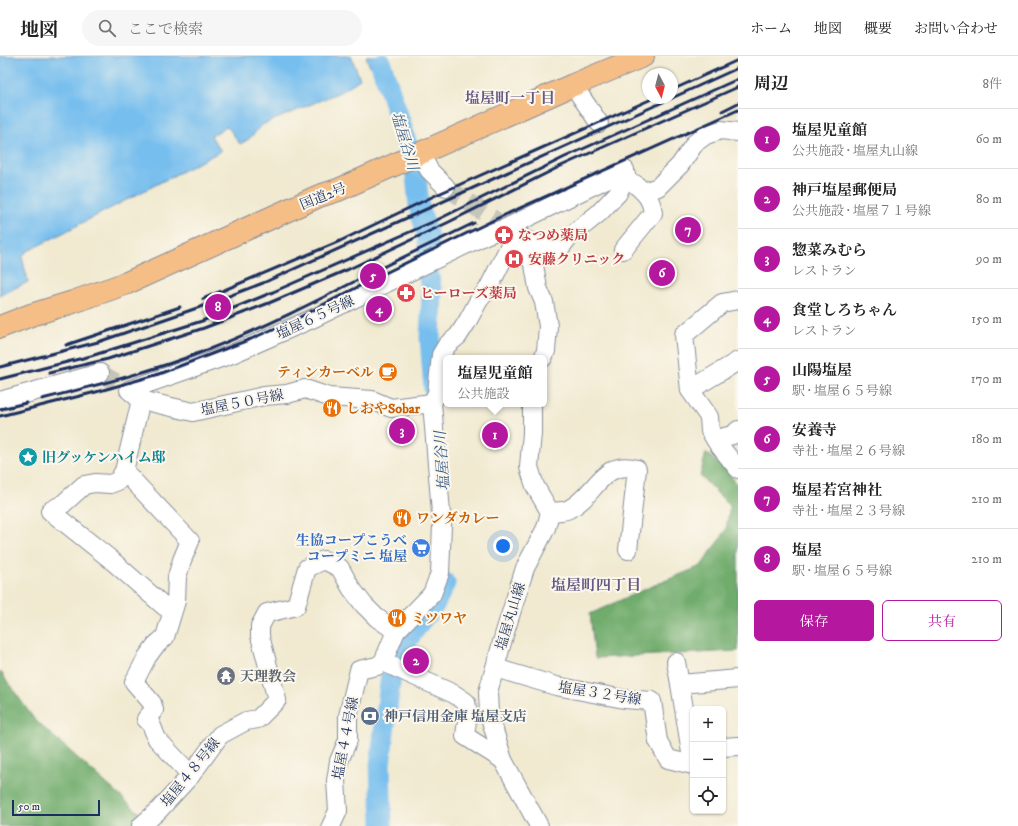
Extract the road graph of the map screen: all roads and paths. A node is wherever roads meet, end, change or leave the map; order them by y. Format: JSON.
{"nodes":[{"id":1,"x":643,"y":56,"type":"edge"},
{"id":2,"x":573,"y":85,"type":"junction"},
{"id":3,"x":599,"y":123,"type":"dead end"},
{"id":4,"x":738,"y":132,"type":"edge"},
{"id":5,"x":413,"y":156,"type":"junction"},
{"id":6,"x":625,"y":171,"type":"junction"},
{"id":7,"x":446,"y":187,"type":"tunnel mouth"},
{"id":8,"x":644,"y":192,"type":"junction"},
{"id":9,"x":508,"y":229,"type":"junction"},
{"id":10,"x":623,"y":250,"type":"dead end"},
{"id":11,"x":738,"y":300,"type":"edge"},
{"id":12,"x":0,"y":327,"type":"edge"},
{"id":13,"x":545,"y":355,"type":"edge"},
{"id":14,"x":738,"y":361,"type":"edge"},
{"id":15,"x":100,"y":373,"type":"dead end"},
{"id":16,"x":690,"y":390,"type":"junction"},
{"id":17,"x":135,"y":395,"type":"junction"},
{"id":18,"x":434,"y":399,"type":"junction"},
{"id":19,"x":0,"y":401,"type":"edge"},
{"id":20,"x":532,"y":407,"type":"edge"},
{"id":21,"x":738,"y":430,"type":"edge"},
{"id":22,"x":715,"y":439,"type":"junction"},
{"id":23,"x":738,"y":469,"type":"edge"},
{"id":24,"x":124,"y":471,"type":"junction"},
{"id":25,"x":550,"y":512,"type":"junction"},
{"id":26,"x":628,"y":550,"type":"dead end"},
{"id":27,"x":165,"y":608,"type":"dead end"},
{"id":28,"x":396,"y":631,"type":"junction"},
{"id":29,"x":676,"y":662,"type":"dead end"},
{"id":30,"x":390,"y":665,"type":"junction"},
{"id":31,"x":495,"y":668,"type":"junction"},
{"id":32,"x":738,"y":679,"type":"edge"},
{"id":33,"x":680,"y":684,"type":"junction"},
{"id":34,"x":691,"y":742,"type":"edge"},
{"id":35,"x":726,"y":746,"type":"edge"},
{"id":36,"x":738,"y":746,"type":"edge"},
{"id":37,"x":503,"y":760,"type":"junction"},
{"id":38,"x":690,"y":764,"type":"edge"},
{"id":39,"x":191,"y":775,"type":"junction"},
{"id":40,"x":141,"y":826,"type":"edge"},
{"id":41,"x":331,"y":826,"type":"edge"},
{"id":42,"x":539,"y":826,"type":"edge"}],
"edges":[{"from":1,"to":2,"type":"highway","name":"国道2号"},
{"from":2,"to":3,"type":"street"},
{"from":2,"to":5,"type":"highway","name":"国道2号"},
{"from":4,"to":8,"type":"street"},
{"from":5,"to":7,"type":"street"},
{"from":5,"to":12,"type":"highway","name":"国道2号"},
{"from":6,"to":8,"type":"street"},
{"from":6,"to":9,"type":"street","name":"塩屋６５号線"},
{"from":6,"to":9,"type":"street"},
{"from":8,"to":10,"type":"street"},
{"from":9,"to":13,"type":"street"},
{"from":9,"to":17,"type":"street","name":"塩屋６５号線"},
{"from":9,"to":18,"type":"street"},
{"from":11,"to":16,"type":"street"},
{"from":14,"to":16,"type":"street"},
{"from":15,"to":19,"type":"street"},
{"from":16,"to":22,"type":"street"},
{"from":17,"to":18,"type":"street","name":"塩屋５０号線"},
{"from":17,"to":24,"type":"street"},
{"from":18,"to":28,"type":"street"},
{"from":20,"to":25,"type":"street"},
{"from":21,"to":22,"type":"street"},
{"from":22,"to":23,"type":"street"},
{"from":24,"to":27,"type":"street"},
{"from":24,"to":39,"type":"street"},
{"from":25,"to":26,"type":"street"},
{"from":25,"to":31,"type":"street","name":"塩屋丸山線"},
{"from":28,"to":30,"type":"street"},
{"from":28,"to":39,"type":"street","name":"塩屋４８号線"},
{"from":29,"to":33,"type":"street","name":"塩屋３２号線"},
{"from":30,"to":37,"type":"street"},
{"from":30,"to":41,"type":"street","name":"塩屋４４号線"},
{"from":31,"to":37,"type":"street","name":"塩屋丸山線"},
{"from":31,"to":38,"type":"street","name":"塩屋３２号線"},
{"from":32,"to":33,"type":"street"},
{"from":33,"to":34,"type":"street","name":"塩屋３２号線"},
{"from":35,"to":36,"type":"street"},
{"from":37,"to":42,"type":"street","name":"塩屋丸山線"},
{"from":39,"to":40,"type":"street","name":"塩屋４８号線"}]}
